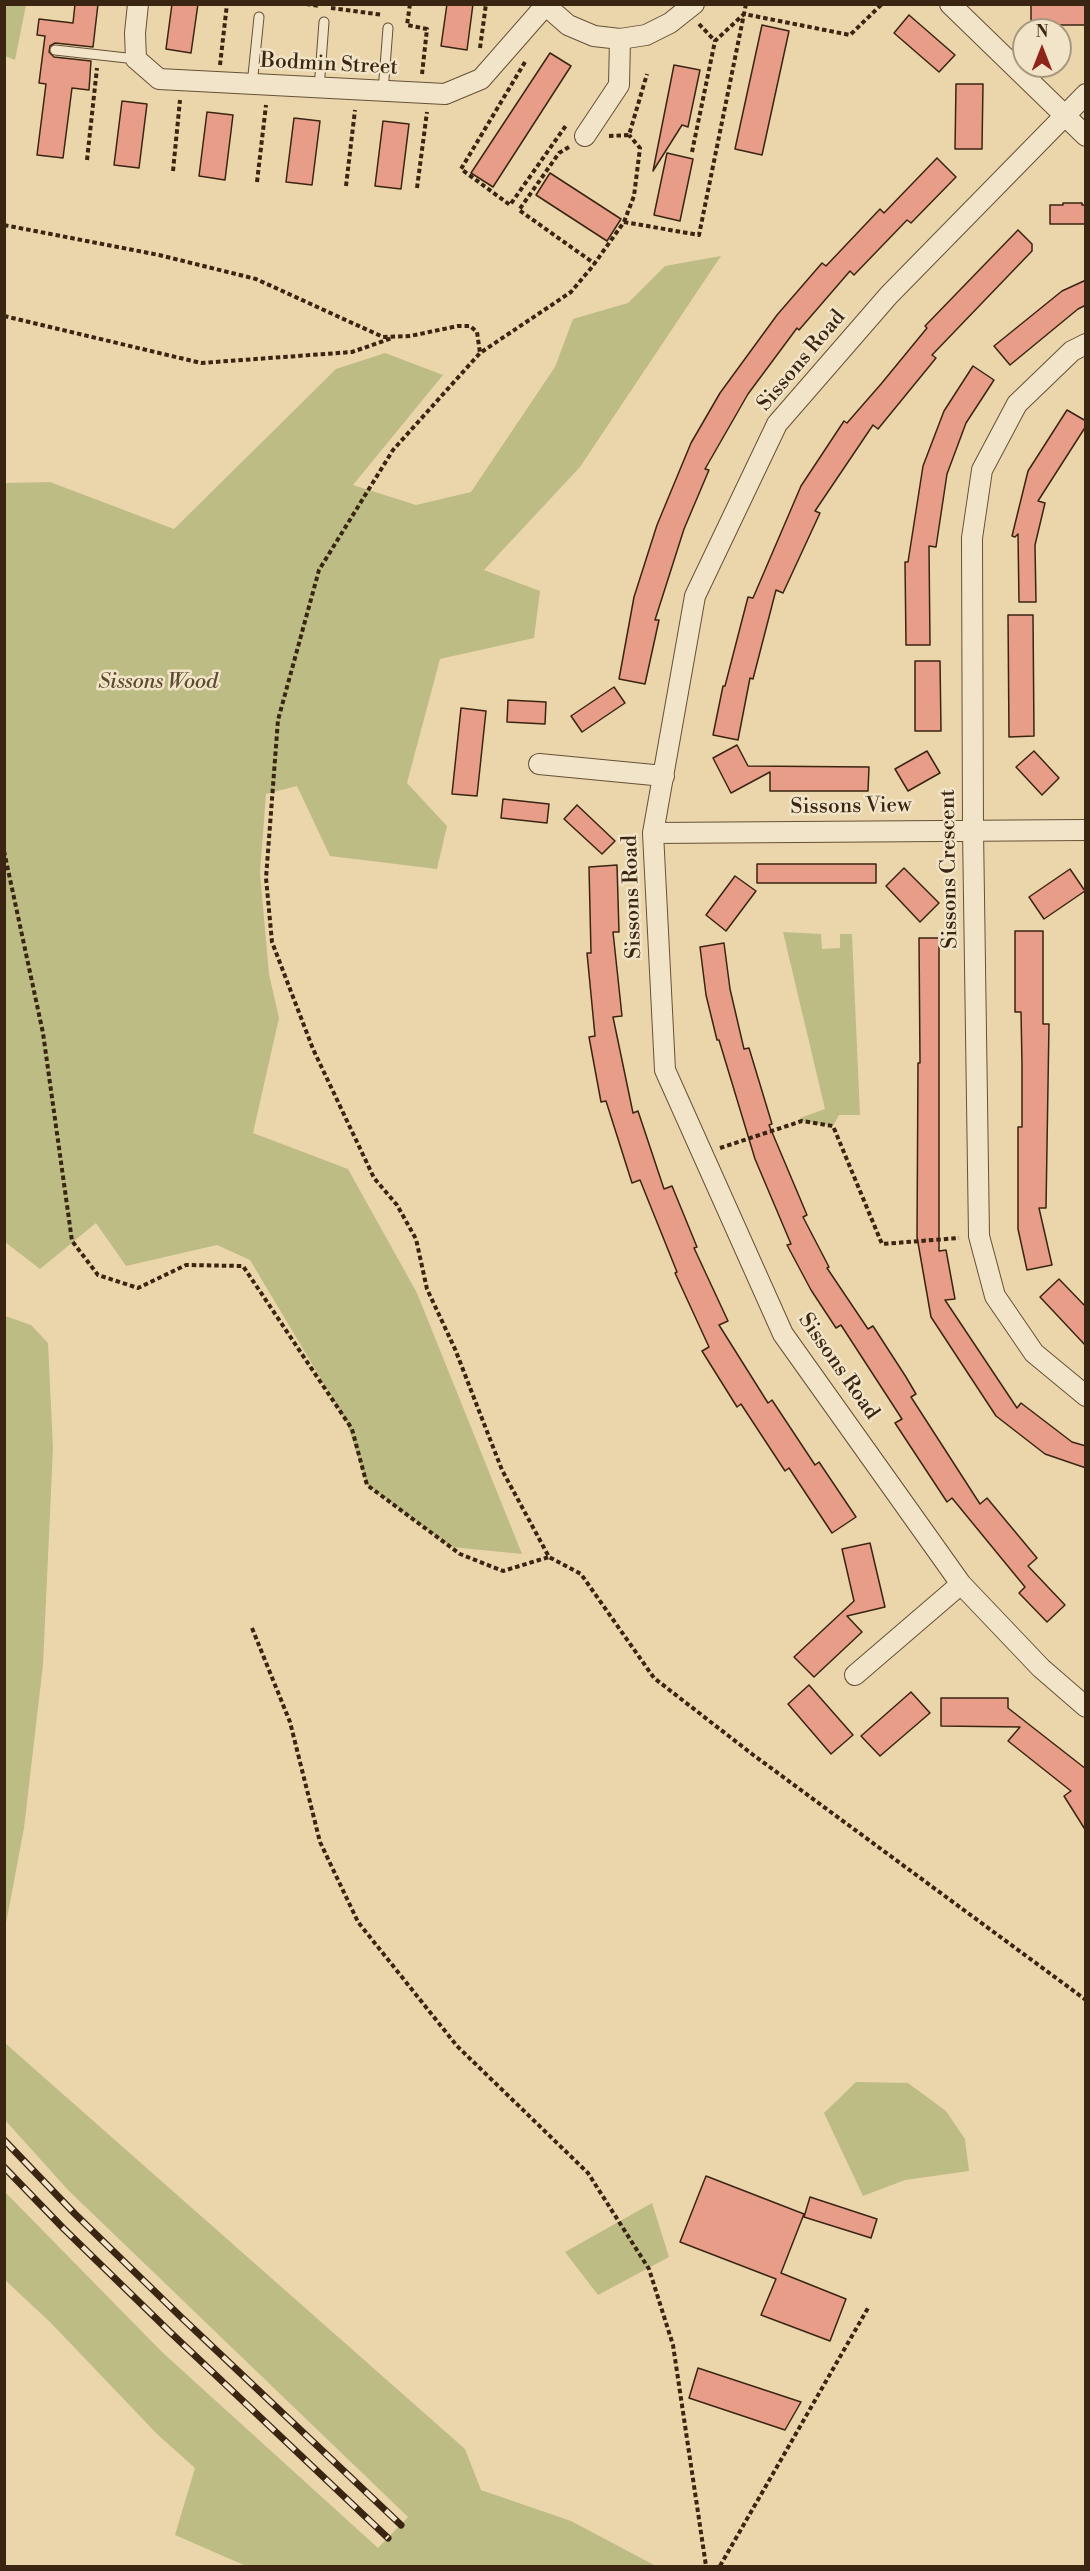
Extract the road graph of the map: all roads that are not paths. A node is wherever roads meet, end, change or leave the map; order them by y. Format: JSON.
{"nodes":[{"id":1,"x":138,"y":4,"type":"edge"},
{"id":2,"x":694,"y":4,"type":"edge"},
{"id":3,"x":950,"y":4,"type":"edge"},
{"id":4,"x":544,"y":5,"type":"edge"},
{"id":5,"x":259,"y":17,"type":"dead end"},
{"id":6,"x":324,"y":22,"type":"dead end"},
{"id":7,"x":388,"y":28,"type":"dead end"},
{"id":8,"x":620,"y":39,"type":"junction"},
{"id":9,"x":55,"y":50,"type":"dead end"},
{"id":10,"x":136,"y":59,"type":"junction"},
{"id":11,"x":260,"y":86,"type":"junction"},
{"id":12,"x":319,"y":89,"type":"junction"},
{"id":13,"x":383,"y":92,"type":"junction"},
{"id":14,"x":1086,"y":94,"type":"edge"},
{"id":15,"x":1065,"y":115,"type":"junction"},
{"id":16,"x":585,"y":136,"type":"road end"},
{"id":17,"x":1086,"y":136,"type":"edge"},
{"id":18,"x":1086,"y":344,"type":"edge"},
{"id":19,"x":539,"y":764,"type":"dead end"},
{"id":20,"x":664,"y":776,"type":"junction"},
{"id":21,"x":973,"y":830,"type":"junction"},
{"id":22,"x":1086,"y":830,"type":"edge"},
{"id":23,"x":653,"y":833,"type":"junction"},
{"id":24,"x":1086,"y":1396,"type":"edge"},
{"id":25,"x":962,"y":1584,"type":"junction"},
{"id":26,"x":855,"y":1675,"type":"dead end"},
{"id":27,"x":1086,"y":1707,"type":"edge"}],
"edges":[{"from":1,"to":10,"type":"street"},
{"from":2,"to":8,"type":"street"},
{"from":3,"to":15,"type":"street"},
{"from":4,"to":8,"type":"street"},
{"from":4,"to":13,"type":"street","name":"Bodmin Street"},
{"from":5,"to":11,"type":"lane"},
{"from":6,"to":12,"type":"lane"},
{"from":7,"to":13,"type":"lane"},
{"from":8,"to":16,"type":"street"},
{"from":9,"to":10,"type":"lane"},
{"from":10,"to":11,"type":"street","name":"Bodmin Street"},
{"from":11,"to":12,"type":"street","name":"Bodmin Street"},
{"from":12,"to":13,"type":"street","name":"Bodmin Street"},
{"from":14,"to":15,"type":"street","name":"Sissons Road"},
{"from":15,"to":17,"type":"street"},
{"from":15,"to":20,"type":"street","name":"Sissons Road"},
{"from":18,"to":21,"type":"street","name":"Sissons Crescent"},
{"from":19,"to":20,"type":"street"},
{"from":20,"to":23,"type":"street","name":"Sissons Road"},
{"from":21,"to":22,"type":"street","name":"Sissons View"},
{"from":21,"to":23,"type":"street","name":"Sissons View"},
{"from":21,"to":24,"type":"street","name":"Sissons Crescent"},
{"from":23,"to":25,"type":"street","name":"Sissons Road"},
{"from":25,"to":26,"type":"street"},
{"from":25,"to":27,"type":"street","name":"Sissons Road"}]}
